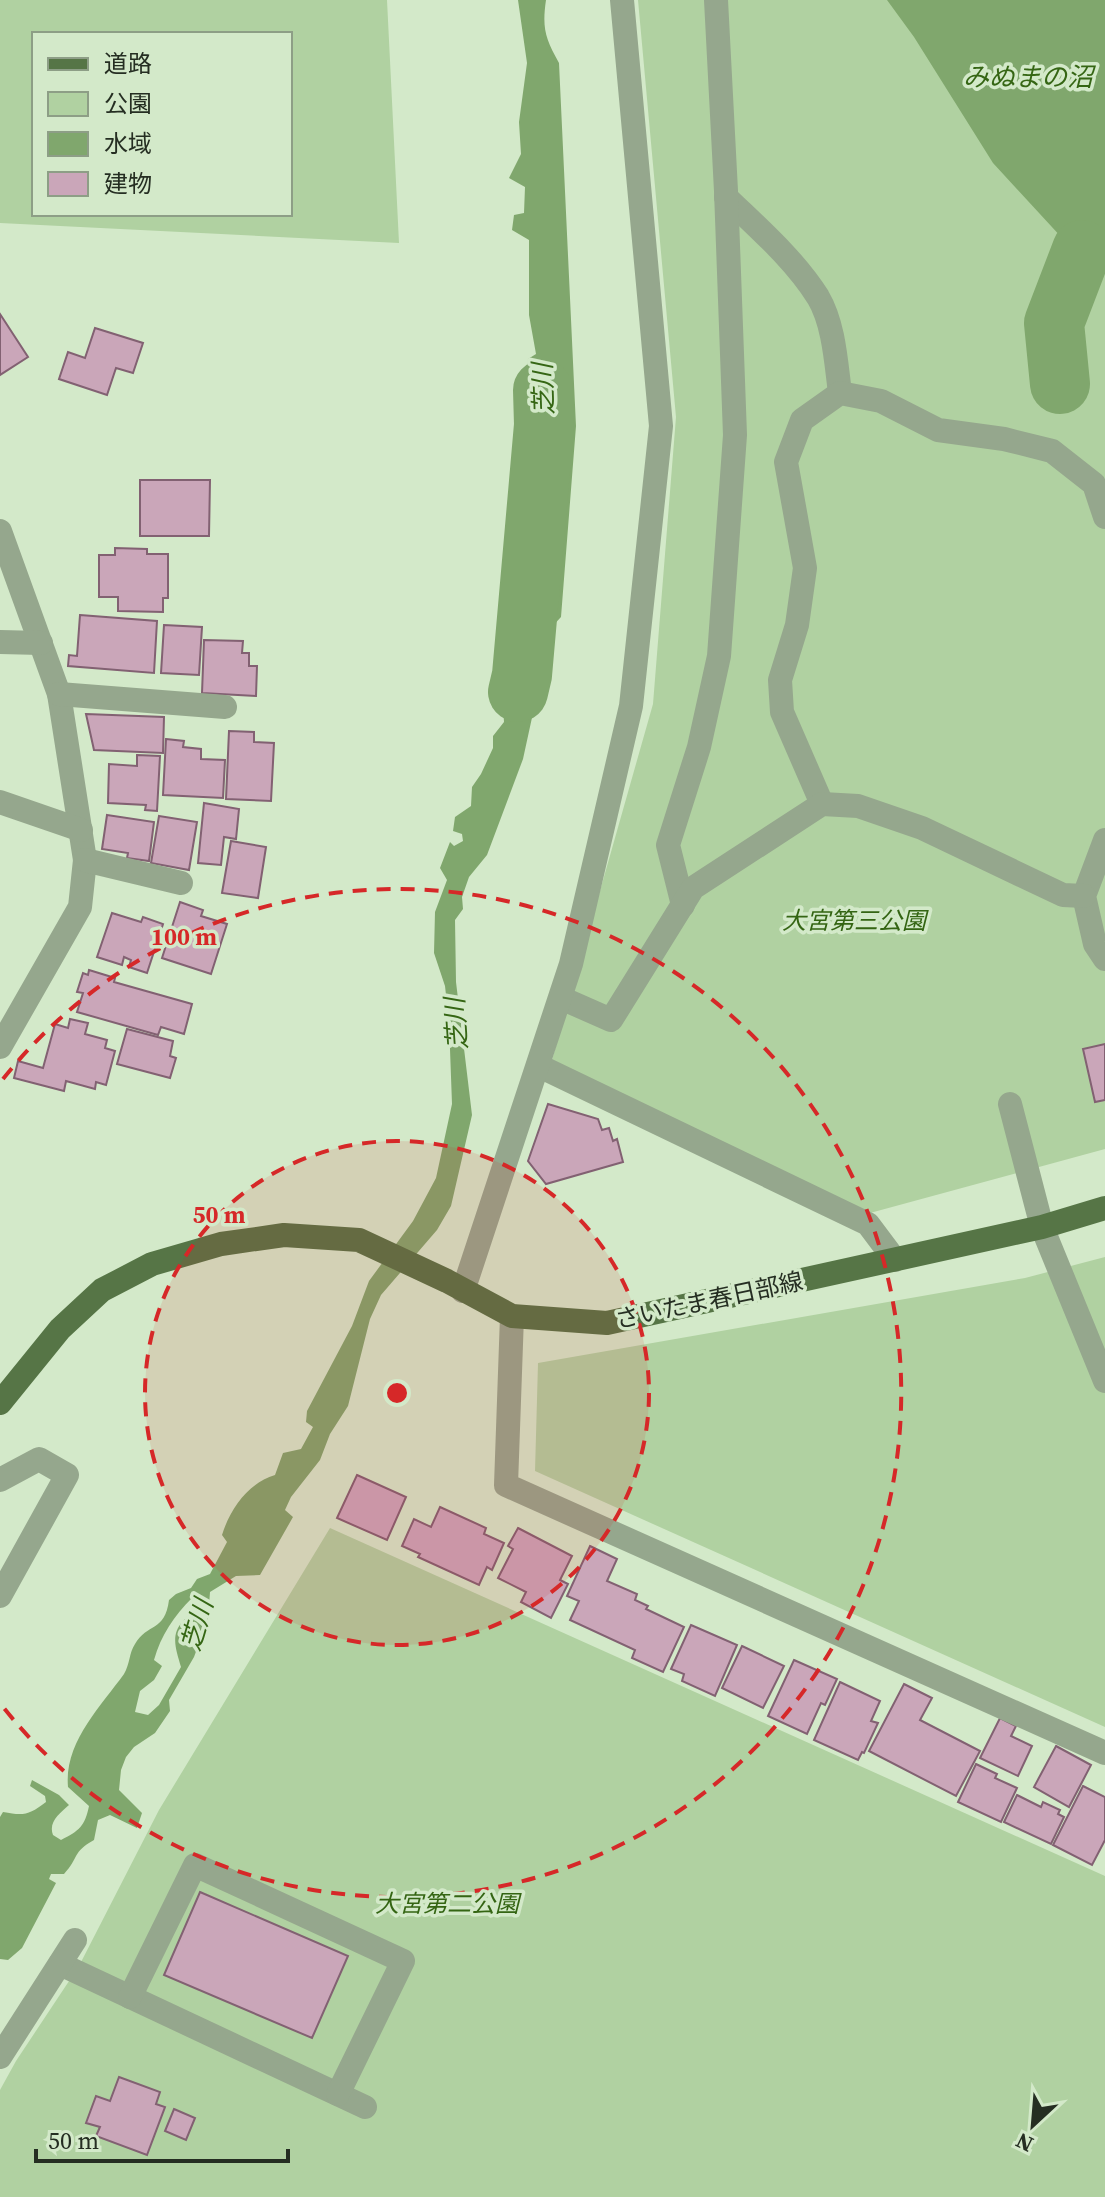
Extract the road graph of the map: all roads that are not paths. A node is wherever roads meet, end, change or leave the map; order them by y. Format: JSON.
{"nodes":[{"id":1,"x":622,"y":0,"type":"edge"},
{"id":2,"x":716,"y":0,"type":"edge"},
{"id":3,"x":726,"y":197,"type":"junction"},
{"id":4,"x":840,"y":393,"type":"junction"},
{"id":5,"x":1105,"y":517,"type":"edge"},
{"id":6,"x":0,"y":531,"type":"edge"},
{"id":7,"x":0,"y":642,"type":"edge"},
{"id":8,"x":41,"y":643,"type":"junction"},
{"id":9,"x":59,"y":694,"type":"junction"},
{"id":10,"x":225,"y":707,"type":"dead end"},
{"id":11,"x":0,"y":802,"type":"edge"},
{"id":12,"x":822,"y":804,"type":"junction"},
{"id":13,"x":81,"y":830,"type":"junction"},
{"id":14,"x":1105,"y":840,"type":"edge"},
{"id":15,"x":85,"y":860,"type":"junction"},
{"id":16,"x":181,"y":883,"type":"dead end"},
{"id":17,"x":1084,"y":896,"type":"junction"},
{"id":18,"x":683,"y":905,"type":"junction"},
{"id":19,"x":1105,"y":959,"type":"edge"},
{"id":20,"x":561,"y":998,"type":"junction"},
{"id":21,"x":0,"y":1047,"type":"edge"},
{"id":22,"x":539,"y":1066,"type":"junction"},
{"id":23,"x":1010,"y":1104,"type":"dead end"},
{"id":24,"x":1105,"y":1208,"type":"edge"},
{"id":25,"x":1042,"y":1227,"type":"junction"},
{"id":26,"x":895,"y":1260,"type":"junction"},
{"id":27,"x":455,"y":1286,"type":"junction"},
{"id":28,"x":512,"y":1316,"type":"junction"},
{"id":29,"x":1105,"y":1381,"type":"edge"},
{"id":30,"x":0,"y":1403,"type":"edge"},
{"id":31,"x":0,"y":1480,"type":"edge"},
{"id":32,"x":0,"y":1596,"type":"edge"},
{"id":33,"x":1105,"y":1753,"type":"edge"},
{"id":34,"x":75,"y":1940,"type":"dead end"},
{"id":35,"x":60,"y":1964,"type":"junction"},
{"id":36,"x":130,"y":1997,"type":"junction"},
{"id":37,"x":0,"y":2057,"type":"edge"},
{"id":38,"x":338,"y":2094,"type":"junction"},
{"id":39,"x":365,"y":2107,"type":"dead end"}],
"edges":[{"from":1,"to":20,"type":"street"},
{"from":2,"to":3,"type":"street"},
{"from":3,"to":4,"type":"street"},
{"from":3,"to":18,"type":"street"},
{"from":4,"to":5,"type":"street"},
{"from":4,"to":12,"type":"street"},
{"from":6,"to":8,"type":"street"},
{"from":7,"to":8,"type":"street"},
{"from":8,"to":9,"type":"street"},
{"from":9,"to":10,"type":"street"},
{"from":9,"to":13,"type":"street"},
{"from":11,"to":13,"type":"street"},
{"from":12,"to":17,"type":"street"},
{"from":12,"to":18,"type":"street"},
{"from":13,"to":15,"type":"street"},
{"from":14,"to":17,"type":"street"},
{"from":15,"to":16,"type":"street"},
{"from":15,"to":21,"type":"street"},
{"from":17,"to":19,"type":"street"},
{"from":18,"to":20,"type":"street"},
{"from":20,"to":22,"type":"street"},
{"from":22,"to":26,"type":"street"},
{"from":22,"to":27,"type":"street"},
{"from":23,"to":25,"type":"street"},
{"from":24,"to":25,"type":"main road","name":"さいたま春日部線"},
{"from":25,"to":26,"type":"main road","name":"さいたま春日部線"},
{"from":25,"to":29,"type":"street"},
{"from":26,"to":28,"type":"main road","name":"さいたま春日部線"},
{"from":27,"to":28,"type":"main road","name":"さいたま春日部線"},
{"from":27,"to":30,"type":"main road","name":"さいたま春日部線"},
{"from":28,"to":33,"type":"street"},
{"from":31,"to":32,"type":"street"},
{"from":34,"to":35,"type":"street"},
{"from":35,"to":36,"type":"street"},
{"from":35,"to":37,"type":"street"},
{"from":36,"to":38,"type":"street"},
{"from":36,"to":38,"type":"street"},
{"from":38,"to":39,"type":"street"}]}
